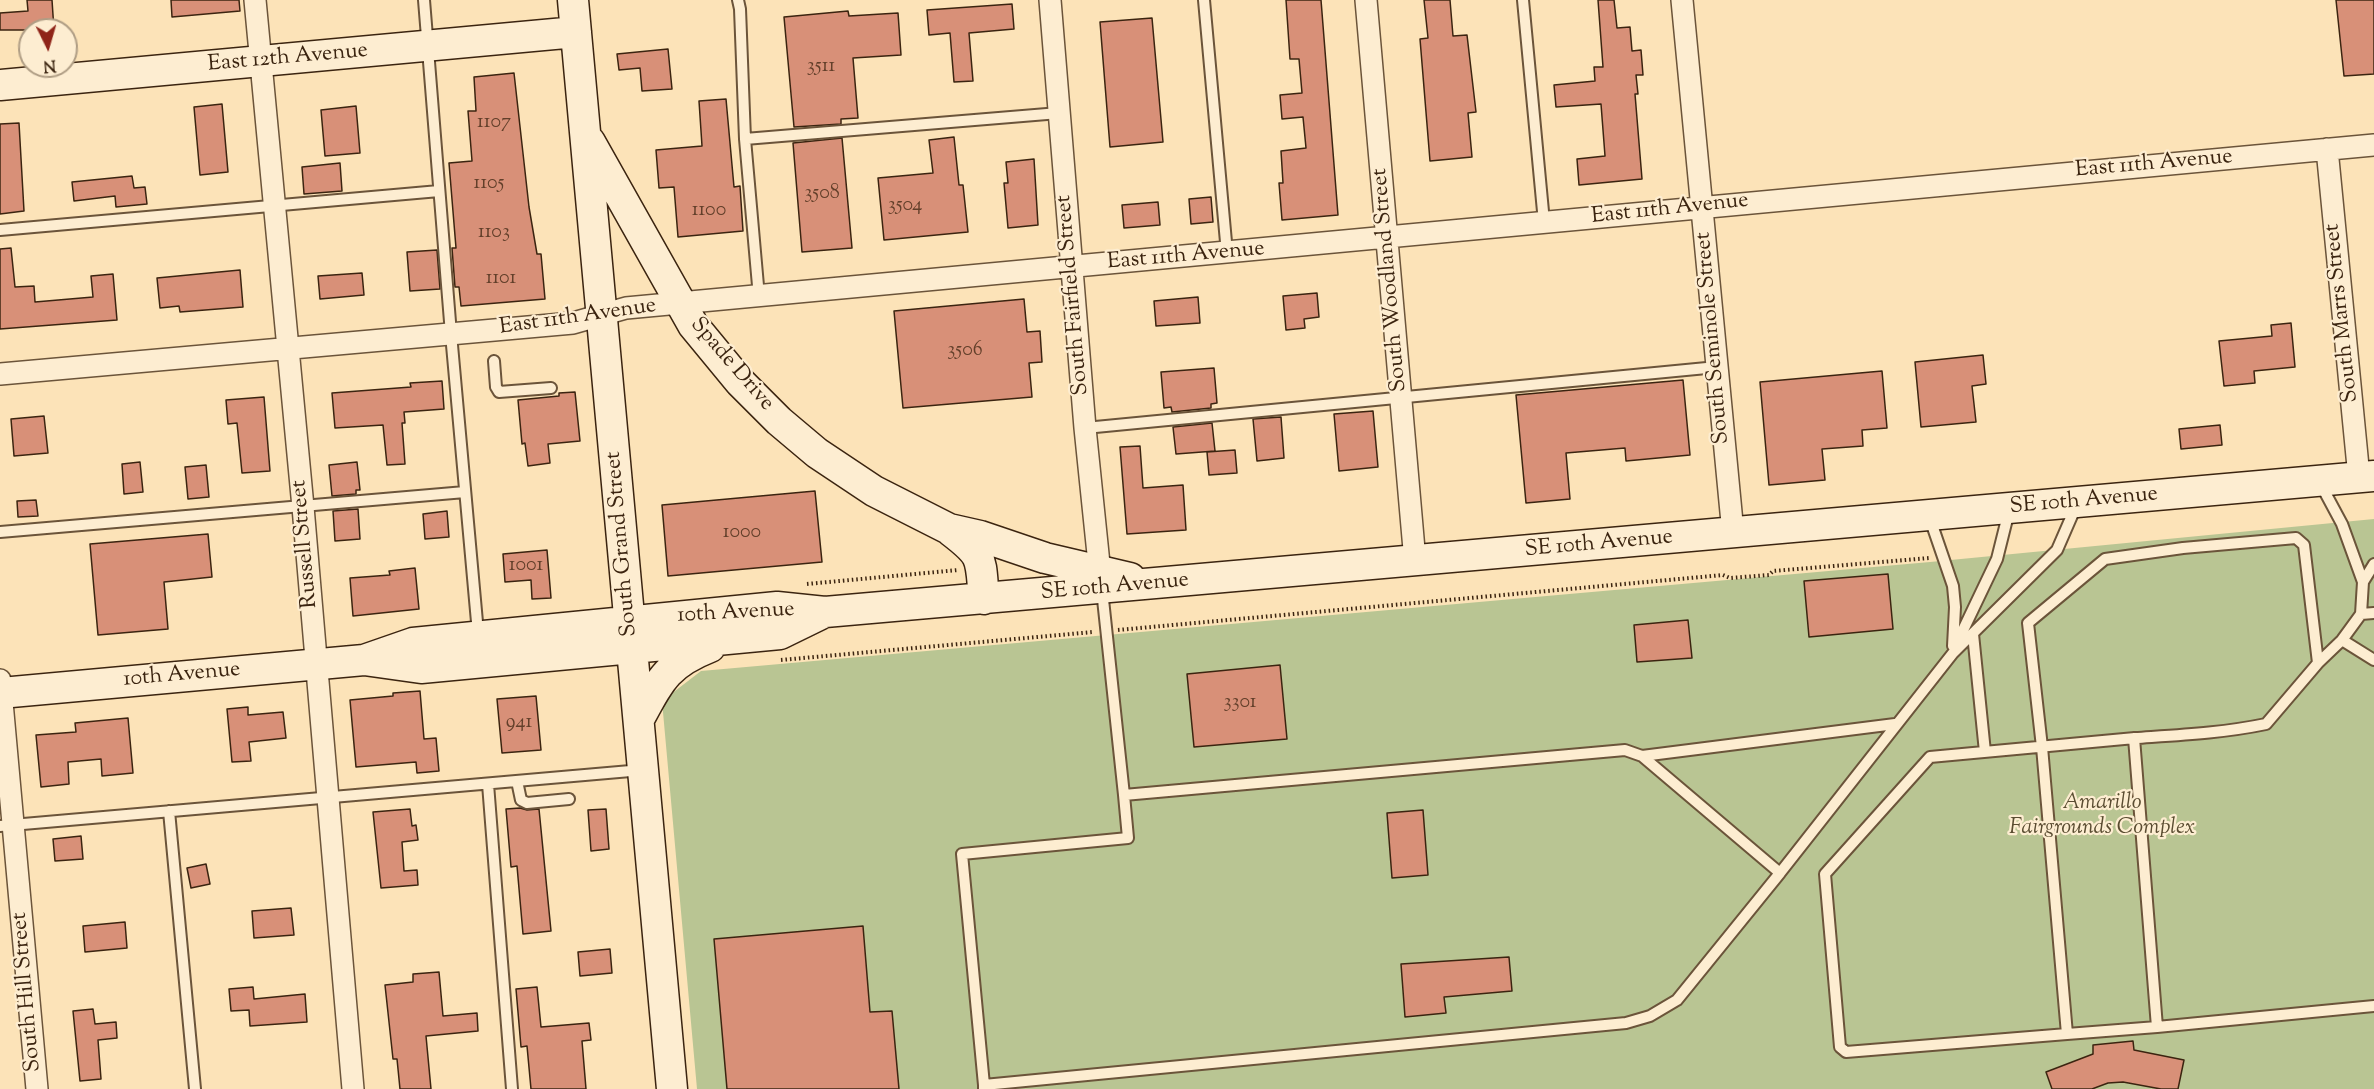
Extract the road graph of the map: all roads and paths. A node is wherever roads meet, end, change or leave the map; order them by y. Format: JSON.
{"nodes":[{"id":1,"x":255,"y":0,"type":"edge"},
{"id":2,"x":424,"y":0,"type":"edge"},
{"id":3,"x":573,"y":0,"type":"edge"},
{"id":4,"x":738,"y":0,"type":"edge"},
{"id":5,"x":1050,"y":0,"type":"edge"},
{"id":6,"x":1204,"y":0,"type":"edge"},
{"id":7,"x":1365,"y":0,"type":"edge"},
{"id":8,"x":1523,"y":0,"type":"edge"},
{"id":9,"x":1682,"y":0,"type":"edge"},
{"id":10,"x":576,"y":32,"type":"junction"},
{"id":11,"x":428,"y":46,"type":"junction"},
{"id":12,"x":261,"y":62,"type":"junction"},
{"id":13,"x":0,"y":85,"type":"edge"},
{"id":14,"x":1059,"y":112,"type":"junction"},
{"id":15,"x":585,"y":133,"type":"junction"},
{"id":16,"x":745,"y":139,"type":"junction"},
{"id":17,"x":2374,"y":145,"type":"edge"},
{"id":18,"x":2327,"y":149,"type":"junction"},
{"id":19,"x":439,"y":191,"type":"junction"},
{"id":20,"x":274,"y":206,"type":"junction"},
{"id":21,"x":1702,"y":206,"type":"junction"},
{"id":22,"x":1544,"y":222,"type":"junction"},
{"id":23,"x":0,"y":230,"type":"edge"},
{"id":24,"x":1387,"y":238,"type":"junction"},
{"id":25,"x":1227,"y":253,"type":"junction"},
{"id":26,"x":1072,"y":268,"type":"junction"},
{"id":27,"x":759,"y":297,"type":"junction"},
{"id":28,"x":680,"y":304,"type":"junction"},
{"id":29,"x":602,"y":315,"type":"junction"},
{"id":30,"x":451,"y":334,"type":"junction"},
{"id":31,"x":287,"y":349,"type":"junction"},
{"id":32,"x":494,"y":361,"type":"dead end"},
{"id":33,"x":1717,"y":367,"type":"junction"},
{"id":34,"x":0,"y":374,"type":"edge"},
{"id":35,"x":551,"y":388,"type":"dead end"},
{"id":36,"x":1401,"y":398,"type":"junction"},
{"id":37,"x":1085,"y":428,"type":"junction"},
{"id":38,"x":2367,"y":476,"type":"edge"},
{"id":39,"x":2318,"y":481,"type":"junction"},
{"id":40,"x":465,"y":492,"type":"junction"},
{"id":41,"x":2078,"y":502,"type":"junction"},
{"id":42,"x":303,"y":507,"type":"junction"},
{"id":43,"x":2010,"y":508,"type":"junction"},
{"id":44,"x":1928,"y":515,"type":"junction"},
{"id":45,"x":948,"y":529,"type":"junction"},
{"id":46,"x":0,"y":532,"type":"edge"},
{"id":47,"x":1733,"y":533,"type":"junction"},
{"id":48,"x":1415,"y":561,"type":"junction"},
{"id":49,"x":2374,"y":564,"type":"edge"},
{"id":50,"x":1936,"y":565,"type":"dead end"},
{"id":51,"x":968,"y":569,"type":"dead end"},
{"id":52,"x":1101,"y":580,"type":"junction"},
{"id":53,"x":2363,"y":582,"type":"junction"},
{"id":54,"x":805,"y":584,"type":"dead end"},
{"id":55,"x":1163,"y":584,"type":"joint"},
{"id":56,"x":984,"y":599,"type":"junction"},
{"id":57,"x":825,"y":612,"type":"junction"},
{"id":58,"x":2374,"y":613,"type":"edge"},
{"id":59,"x":2361,"y":614,"type":"junction"},
{"id":60,"x":1106,"y":631,"type":"junction"},
{"id":61,"x":1973,"y":634,"type":"junction"},
{"id":62,"x":478,"y":635,"type":"junction"},
{"id":63,"x":632,"y":635,"type":"junction"},
{"id":64,"x":731,"y":639,"type":"junction"},
{"id":65,"x":2342,"y":640,"type":"junction"},
{"id":66,"x":1953,"y":653,"type":"junction"},
{"id":67,"x":364,"y":660,"type":"junction"},
{"id":68,"x":2374,"y":660,"type":"edge"},
{"id":69,"x":775,"y":661,"type":"dead end"},
{"id":70,"x":2318,"y":663,"type":"junction"},
{"id":71,"x":316,"y":664,"type":"junction"},
{"id":72,"x":0,"y":688,"type":"edge"},
{"id":73,"x":639,"y":719,"type":"junction"},
{"id":74,"x":1895,"y":724,"type":"junction"},
{"id":75,"x":2134,"y":738,"type":"junction"},
{"id":76,"x":2042,"y":747,"type":"junction"},
{"id":77,"x":1985,"y":752,"type":"junction"},
{"id":78,"x":1642,"y":756,"type":"junction"},
{"id":79,"x":644,"y":770,"type":"junction"},
{"id":80,"x":517,"y":781,"type":"junction"},
{"id":81,"x":488,"y":784,"type":"junction"},
{"id":82,"x":1124,"y":795,"type":"junction"},
{"id":83,"x":328,"y":796,"type":"junction"},
{"id":84,"x":569,"y":799,"type":"dead end"},
{"id":85,"x":169,"y":811,"type":"junction"},
{"id":86,"x":6,"y":826,"type":"edge"},
{"id":87,"x":1780,"y":873,"type":"junction"},
{"id":88,"x":2374,"y":1006,"type":"edge"},
{"id":89,"x":2157,"y":1027,"type":"junction"},
{"id":90,"x":2067,"y":1035,"type":"junction"},
{"id":91,"x":984,"y":1087,"type":"edge"},
{"id":92,"x":37,"y":1089,"type":"edge"},
{"id":93,"x":195,"y":1089,"type":"edge"},
{"id":94,"x":353,"y":1089,"type":"edge"},
{"id":95,"x":512,"y":1089,"type":"edge"},
{"id":96,"x":672,"y":1089,"type":"edge"}],
"edges":[{"from":1,"to":12,"type":"street","name":"Russell Street"},
{"from":2,"to":11,"type":"lane"},
{"from":3,"to":10,"type":"main road","name":"South Grand Street"},
{"from":4,"to":16,"type":"lane"},
{"from":5,"to":14,"type":"street","name":"South Fairfield Street"},
{"from":6,"to":25,"type":"lane"},
{"from":7,"to":24,"type":"street","name":"South Woodland Street"},
{"from":8,"to":22,"type":"lane"},
{"from":9,"to":21,"type":"street","name":"South Seminole Street"},
{"from":10,"to":11,"type":"main road","name":"East 12th Avenue"},
{"from":10,"to":15,"type":"main road","name":"South Grand Street"},
{"from":11,"to":12,"type":"main road","name":"East 12th Avenue"},
{"from":11,"to":19,"type":"lane"},
{"from":12,"to":13,"type":"main road","name":"East 12th Avenue"},
{"from":12,"to":20,"type":"street","name":"Russell Street"},
{"from":14,"to":16,"type":"lane"},
{"from":14,"to":26,"type":"street","name":"South Fairfield Street"},
{"from":15,"to":28,"type":"main road","name":"Spade Drive"},
{"from":15,"to":29,"type":"main road","name":"South Grand Street"},
{"from":16,"to":27,"type":"lane"},
{"from":17,"to":18,"type":"street","name":"East 11th Avenue"},
{"from":18,"to":21,"type":"street","name":"East 11th Avenue"},
{"from":18,"to":38,"type":"street","name":"South Marrs Street"},
{"from":19,"to":20,"type":"lane"},
{"from":19,"to":30,"type":"lane"},
{"from":20,"to":23,"type":"lane"},
{"from":20,"to":31,"type":"street","name":"Russell Street"},
{"from":21,"to":22,"type":"street","name":"East 11th Avenue"},
{"from":21,"to":33,"type":"street","name":"South Seminole Street"},
{"from":22,"to":24,"type":"street","name":"East 11th Avenue"},
{"from":24,"to":25,"type":"street","name":"East 11th Avenue"},
{"from":24,"to":36,"type":"street","name":"South Woodland Street"},
{"from":25,"to":26,"type":"street","name":"East 11th Avenue"},
{"from":26,"to":27,"type":"street","name":"East 11th Avenue"},
{"from":26,"to":37,"type":"street","name":"South Fairfield Street"},
{"from":27,"to":28,"type":"street","name":"East 11th Avenue"},
{"from":28,"to":29,"type":"street","name":"East 11th Avenue"},
{"from":28,"to":45,"type":"main road","name":"Spade Drive"},
{"from":29,"to":30,"type":"street","name":"East 11th Avenue"},
{"from":29,"to":63,"type":"main road","name":"South Grand Street"},
{"from":30,"to":31,"type":"street","name":"East 11th Avenue"},
{"from":30,"to":40,"type":"lane"},
{"from":31,"to":34,"type":"street","name":"East 11th Avenue"},
{"from":31,"to":42,"type":"street","name":"Russell Street"},
{"from":32,"to":35,"type":"lane"},
{"from":33,"to":36,"type":"lane"},
{"from":33,"to":47,"type":"street","name":"South Seminole Street"},
{"from":36,"to":37,"type":"lane"},
{"from":36,"to":48,"type":"street","name":"South Woodland Street"},
{"from":37,"to":52,"type":"street","name":"South Fairfield Street"},
{"from":38,"to":39,"type":"main road","name":"SE 10th Avenue"},
{"from":39,"to":41,"type":"main road","name":"SE 10th Avenue"},
{"from":39,"to":53,"type":"lane"},
{"from":40,"to":42,"type":"lane"},
{"from":40,"to":62,"type":"lane"},
{"from":41,"to":43,"type":"main road","name":"SE 10th Avenue"},
{"from":41,"to":61,"type":"lane"},
{"from":42,"to":46,"type":"lane"},
{"from":42,"to":71,"type":"street","name":"Russell Street"},
{"from":43,"to":44,"type":"main road","name":"SE 10th Avenue"},
{"from":43,"to":66,"type":"lane"},
{"from":44,"to":47,"type":"main road","name":"SE 10th Avenue"},
{"from":44,"to":66,"type":"lane"},
{"from":45,"to":52,"type":"main road","name":"Spade Drive"},
{"from":45,"to":56,"type":"main road","name":"Spade Drive"},
{"from":47,"to":48,"type":"main road","name":"SE 10th Avenue"},
{"from":48,"to":55,"type":"main road","name":"SE 10th Avenue"},
{"from":49,"to":53,"type":"lane"},
{"from":50,"to":60,"type":"path"},
{"from":51,"to":54,"type":"path"},
{"from":52,"to":55,"type":"main road","name":"Spade Drive"},
{"from":52,"to":56,"type":"main road","name":"SE 10th Avenue"},
{"from":52,"to":60,"type":"lane"},
{"from":53,"to":59,"type":"lane"},
{"from":56,"to":57,"type":"main road","name":"SE 10th Avenue"},
{"from":57,"to":63,"type":"main road","name":"10th Avenue"},
{"from":57,"to":64,"type":"main road","name":"10th Avenue"},
{"from":58,"to":59,"type":"lane"},
{"from":59,"to":65,"type":"lane"},
{"from":60,"to":69,"type":"path"},
{"from":60,"to":82,"type":"lane"},
{"from":61,"to":66,"type":"lane"},
{"from":61,"to":77,"type":"lane"},
{"from":62,"to":63,"type":"main road","name":"10th Avenue"},
{"from":62,"to":67,"type":"main road","name":"10th Avenue"},
{"from":63,"to":64,"type":"main road","name":"10th Avenue"},
{"from":63,"to":67,"type":"main road","name":"10th Avenue"},
{"from":63,"to":73,"type":"main road","name":"South Grand Street"},
{"from":64,"to":73,"type":"main road"},
{"from":65,"to":68,"type":"lane"},
{"from":65,"to":70,"type":"lane"},
{"from":66,"to":74,"type":"lane"},
{"from":67,"to":71,"type":"main road","name":"10th Avenue"},
{"from":70,"to":75,"type":"lane"},
{"from":70,"to":76,"type":"lane"},
{"from":71,"to":72,"type":"main road","name":"10th Avenue"},
{"from":71,"to":83,"type":"street","name":"Russell Street"},
{"from":72,"to":86,"type":"street","name":"South Hill Street"},
{"from":73,"to":79,"type":"main road","name":"South Grand Street"},
{"from":74,"to":78,"type":"lane"},
{"from":74,"to":87,"type":"lane"},
{"from":75,"to":76,"type":"lane"},
{"from":75,"to":89,"type":"lane"},
{"from":76,"to":77,"type":"lane"},
{"from":76,"to":90,"type":"lane"},
{"from":77,"to":90,"type":"lane"},
{"from":78,"to":82,"type":"lane"},
{"from":78,"to":87,"type":"lane"},
{"from":79,"to":80,"type":"lane"},
{"from":79,"to":96,"type":"main road","name":"South Grand Street"},
{"from":80,"to":81,"type":"lane"},
{"from":80,"to":84,"type":"lane"},
{"from":81,"to":83,"type":"lane"},
{"from":81,"to":95,"type":"lane"},
{"from":82,"to":91,"type":"lane"},
{"from":83,"to":85,"type":"lane"},
{"from":83,"to":94,"type":"street","name":"Russell Street"},
{"from":85,"to":86,"type":"lane"},
{"from":85,"to":93,"type":"lane"},
{"from":86,"to":92,"type":"street","name":"South Hill Street"},
{"from":87,"to":91,"type":"lane"},
{"from":88,"to":89,"type":"lane"},
{"from":89,"to":90,"type":"lane"}]}
